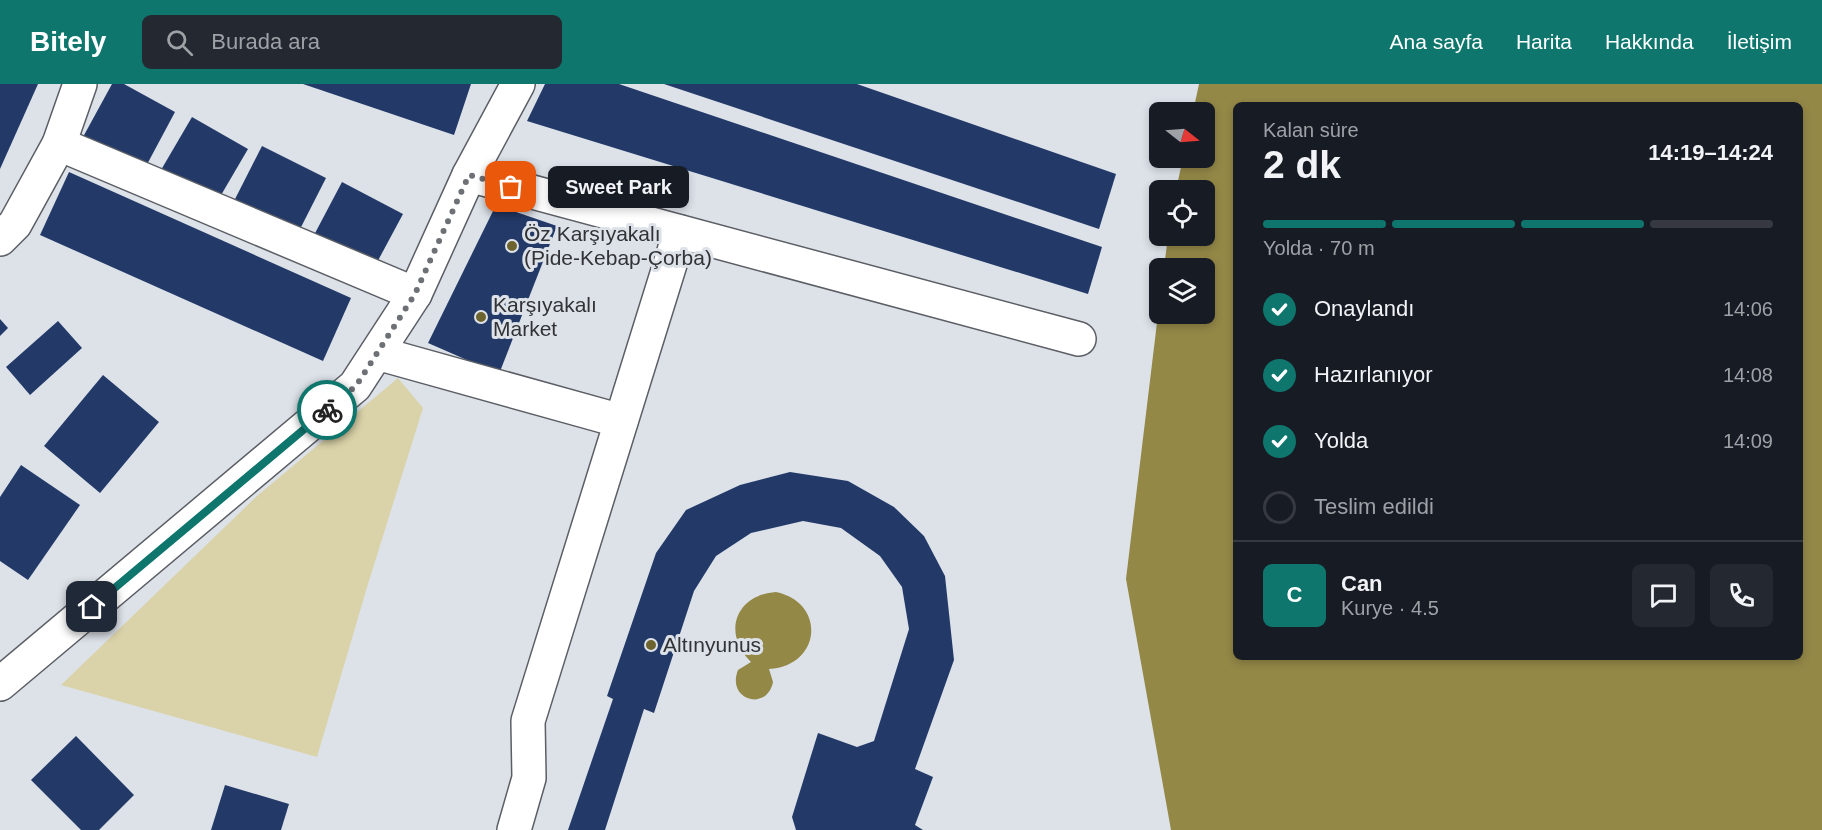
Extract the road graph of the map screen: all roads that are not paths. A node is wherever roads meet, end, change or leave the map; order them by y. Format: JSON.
{"nodes":[{"id":1,"x":80,"y":84,"type":"edge"},
{"id":2,"x":518,"y":84,"type":"edge"},
{"id":3,"x":59,"y":144,"type":"junction"},
{"id":4,"x":469,"y":175,"type":"junction"},
{"id":5,"x":680,"y":232,"type":"junction"},
{"id":6,"x":0,"y":239,"type":"edge"},
{"id":7,"x":415,"y":294,"type":"junction"},
{"id":8,"x":1079,"y":339,"type":"dead end"},
{"id":9,"x":377,"y":353,"type":"junction"},
{"id":10,"x":621,"y":421,"type":"junction"},
{"id":11,"x":0,"y":684,"type":"edge"},
{"id":12,"x":514,"y":830,"type":"edge"}],
"edges":[{"from":1,"to":3,"type":"street"},
{"from":2,"to":4,"type":"street"},
{"from":3,"to":6,"type":"street"},
{"from":3,"to":7,"type":"street"},
{"from":4,"to":5,"type":"street"},
{"from":4,"to":7,"type":"street"},
{"from":5,"to":8,"type":"street"},
{"from":5,"to":10,"type":"street"},
{"from":7,"to":9,"type":"street"},
{"from":9,"to":10,"type":"street"},
{"from":9,"to":11,"type":"street"},
{"from":10,"to":12,"type":"street"}]}
